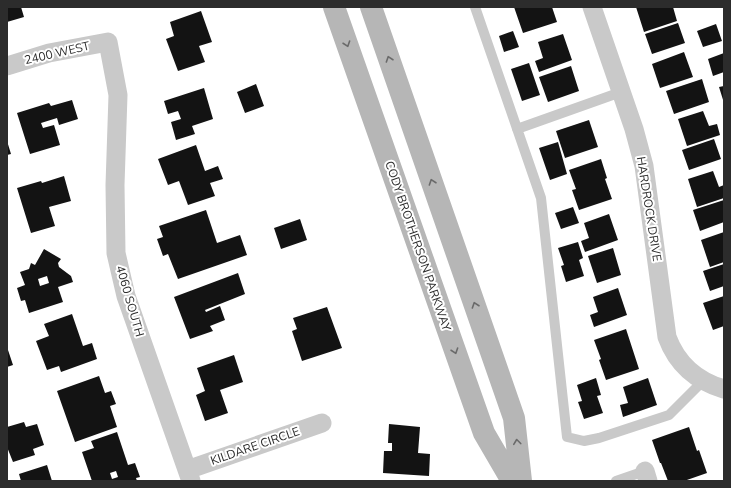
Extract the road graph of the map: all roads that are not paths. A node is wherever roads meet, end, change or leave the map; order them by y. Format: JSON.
{"nodes":[{"id":1,"x":334,"y":7,"type":"edge"},
{"id":2,"x":371,"y":7,"type":"edge"},
{"id":3,"x":474,"y":7,"type":"edge"},
{"id":4,"x":592,"y":7,"type":"edge"},
{"id":5,"x":108,"y":42,"type":"joint"},
{"id":6,"x":7,"y":66,"type":"edge"},
{"id":7,"x":621,"y":92,"type":"junction"},
{"id":8,"x":517,"y":129,"type":"junction"},
{"id":9,"x":703,"y":381,"type":"junction"},
{"id":10,"x":724,"y":389,"type":"edge"},
{"id":11,"x":322,"y":423,"type":"dead end"},
{"id":12,"x":189,"y":476,"type":"edge"},
{"id":13,"x":646,"y":476,"type":"edge"},
{"id":14,"x":512,"y":481,"type":"edge"},
{"id":15,"x":521,"y":481,"type":"edge"},
{"id":16,"x":616,"y":481,"type":"edge"}],
"edges":[{"from":1,"to":14,"type":"main road","name":"CODY BROTHERSON PARKWAY","one_way":true},
{"from":15,"to":2,"type":"main road","one_way":true},
{"from":3,"to":8,"type":"lane"},
{"from":4,"to":7,"type":"street","name":"HARDROCK DRIVE"},
{"from":5,"to":6,"type":"street","name":"2400 WEST"},
{"from":5,"to":12,"type":"street","name":"4060 SOUTH"},
{"from":7,"to":8,"type":"lane"},
{"from":7,"to":9,"type":"street","name":"HARDROCK DRIVE"},
{"from":8,"to":9,"type":"lane"},
{"from":9,"to":10,"type":"street","name":"HARDROCK DRIVE"},
{"from":11,"to":12,"type":"street","name":"KILDARE CIRCLE"},
{"from":13,"to":16,"type":"lane"}]}
